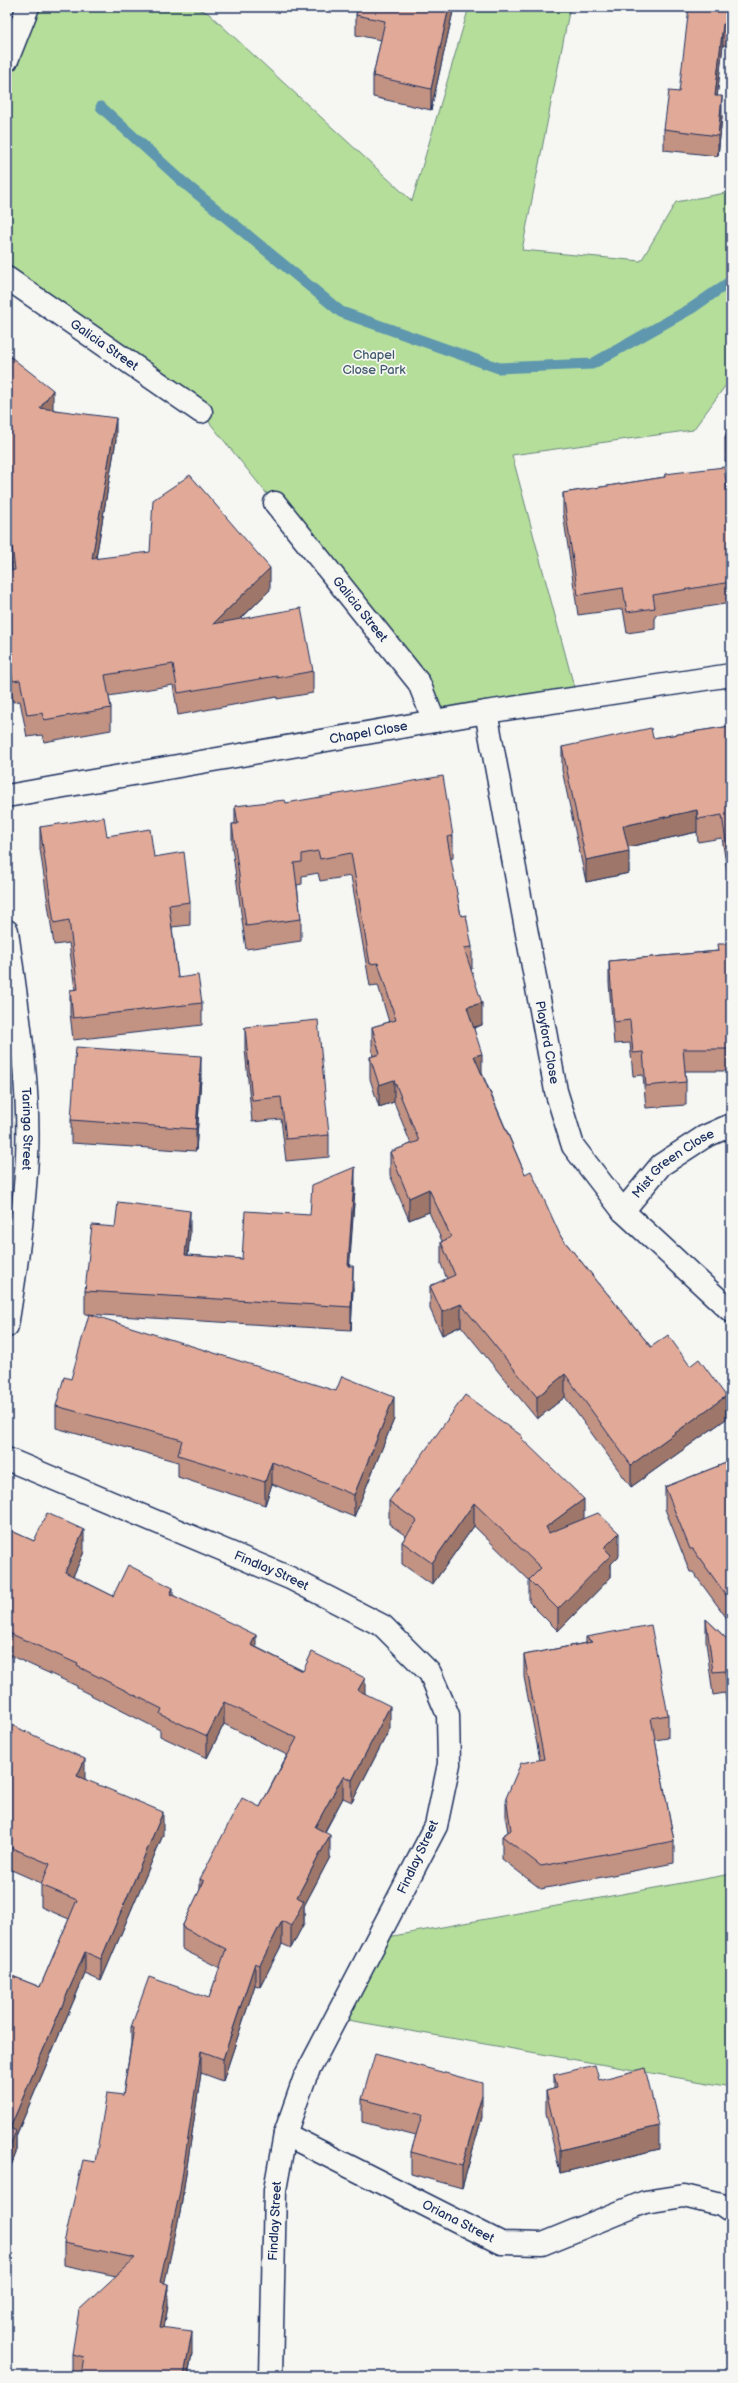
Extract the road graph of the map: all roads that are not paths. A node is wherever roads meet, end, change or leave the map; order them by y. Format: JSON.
{"nodes":[{"id":1,"x":28,"y":7,"type":"edge"},
{"id":2,"x":7,"y":60,"type":"edge"},
{"id":3,"x":7,"y":278,"type":"edge"},
{"id":4,"x":201,"y":412,"type":"dead end"},
{"id":5,"x":275,"y":502,"type":"dead end"},
{"id":6,"x":731,"y":675,"type":"edge"},
{"id":7,"x":486,"y":712,"type":"junction"},
{"id":8,"x":434,"y":721,"type":"junction"},
{"id":9,"x":7,"y":796,"type":"edge"},
{"id":10,"x":7,"y":931,"type":"edge"},
{"id":11,"x":16,"y":1112,"type":"edge"},
{"id":12,"x":731,"y":1125,"type":"edge"},
{"id":13,"x":623,"y":1211,"type":"junction"},
{"id":14,"x":731,"y":1311,"type":"edge"},
{"id":15,"x":7,"y":1326,"type":"edge"},
{"id":16,"x":7,"y":1459,"type":"edge"},
{"id":17,"x":285,"y":2134,"type":"junction"},
{"id":18,"x":731,"y":2212,"type":"edge"},
{"id":19,"x":271,"y":2376,"type":"edge"}],
"edges":[{"from":1,"to":2,"type":"street"},
{"from":3,"to":4,"type":"street","name":"Galicia Street"},
{"from":5,"to":8,"type":"street","name":"Galicia Street"},
{"from":6,"to":7,"type":"street","name":"Chapel Close"},
{"from":7,"to":8,"type":"street","name":"Chapel Close"},
{"from":7,"to":13,"type":"street","name":"Playford Close"},
{"from":8,"to":9,"type":"street","name":"Chapel Close"},
{"from":10,"to":11,"type":"street","name":"Taringa Street"},
{"from":11,"to":15,"type":"street","name":"Taringa Street"},
{"from":12,"to":13,"type":"street","name":"Mist Green Close"},
{"from":13,"to":14,"type":"street","name":"Playford Close"},
{"from":16,"to":17,"type":"street","name":"Findlay Street"},
{"from":17,"to":18,"type":"street","name":"Oriana Street"},
{"from":17,"to":19,"type":"street","name":"Findlay Street"}]}
